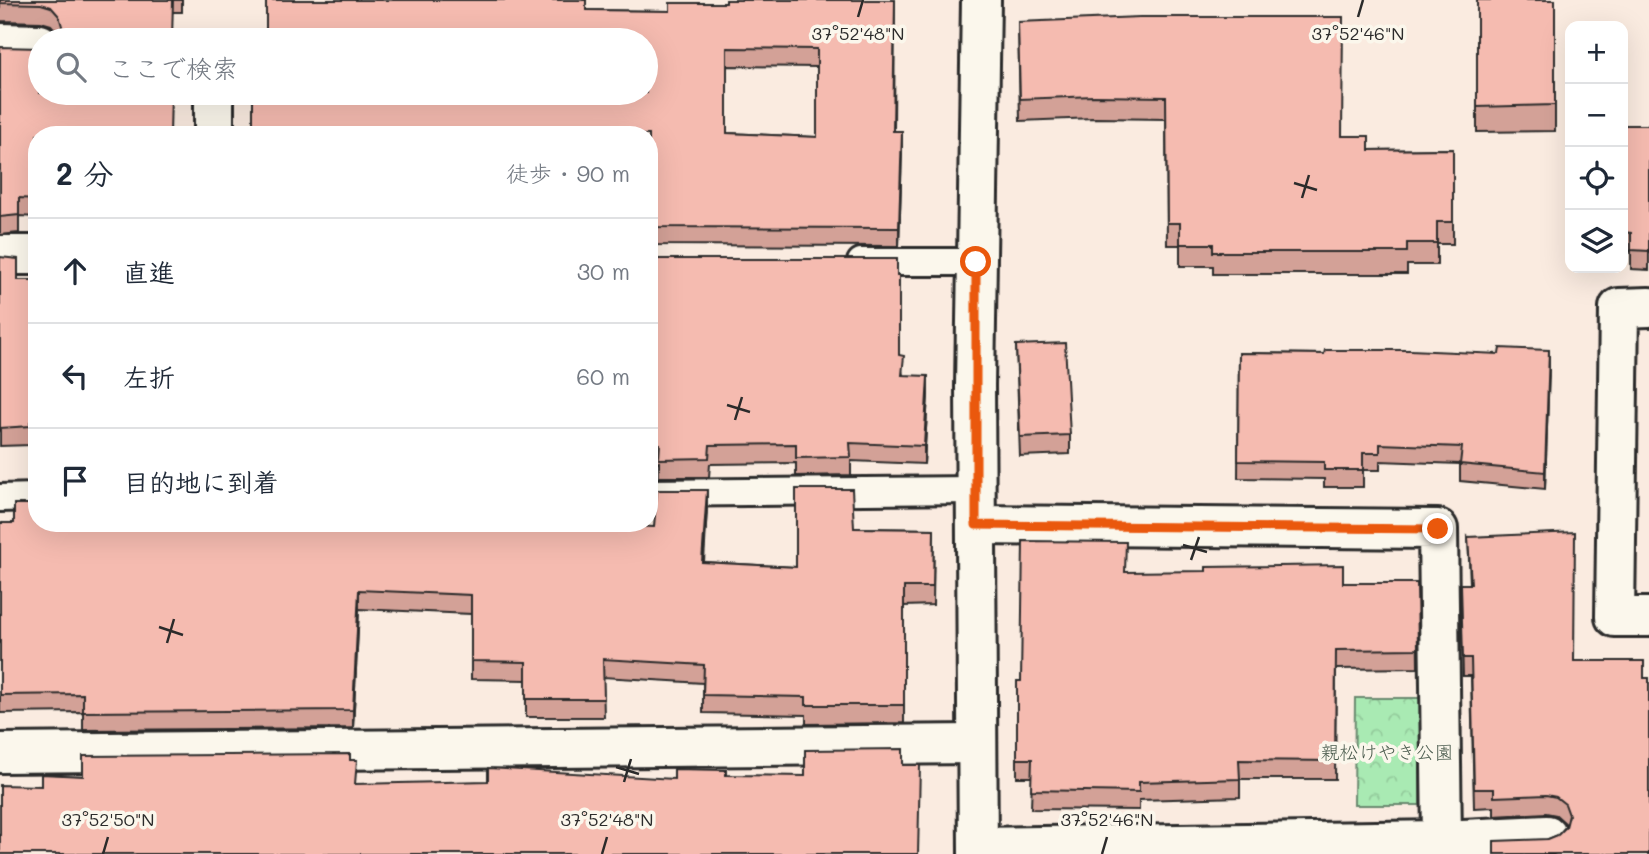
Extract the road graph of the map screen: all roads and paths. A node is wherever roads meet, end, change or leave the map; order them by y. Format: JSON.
{"nodes":[{"id":1,"x":981,"y":0,"type":"edge"},
{"id":2,"x":0,"y":43,"type":"edge"},
{"id":3,"x":28,"y":44,"type":"edge"},
{"id":4,"x":214,"y":105,"type":"edge"},
{"id":5,"x":214,"y":126,"type":"edge"},
{"id":6,"x":0,"y":255,"type":"edge"},
{"id":7,"x":28,"y":255,"type":"edge"},
{"id":8,"x":840,"y":261,"type":"edge"},
{"id":9,"x":976,"y":262,"type":"junction"},
{"id":10,"x":1649,"y":307,"type":"edge"},
{"id":11,"x":658,"y":493,"type":"edge"},
{"id":12,"x":28,"y":497,"type":"edge"},
{"id":13,"x":0,"y":498,"type":"edge"},
{"id":14,"x":976,"y":508,"type":"junction"},
{"id":15,"x":1649,"y":617,"type":"edge"},
{"id":16,"x":977,"y":744,"type":"junction"},
{"id":17,"x":0,"y":754,"type":"edge"},
{"id":18,"x":1547,"y":835,"type":"dead end"},
{"id":19,"x":1443,"y":840,"type":"junction"},
{"id":20,"x":978,"y":850,"type":"edge"}],
"edges":[{"from":1,"to":9,"type":"street"},
{"from":2,"to":3,"type":"street"},
{"from":4,"to":5,"type":"street"},
{"from":6,"to":7,"type":"street"},
{"from":8,"to":9,"type":"lane"},
{"from":9,"to":14,"type":"street"},
{"from":10,"to":15,"type":"street"},
{"from":11,"to":14,"type":"lane"},
{"from":12,"to":13,"type":"lane"},
{"from":14,"to":16,"type":"street"},
{"from":14,"to":19,"type":"street"},
{"from":16,"to":17,"type":"street"},
{"from":16,"to":20,"type":"street"},
{"from":18,"to":19,"type":"street"},
{"from":19,"to":20,"type":"street"}]}
